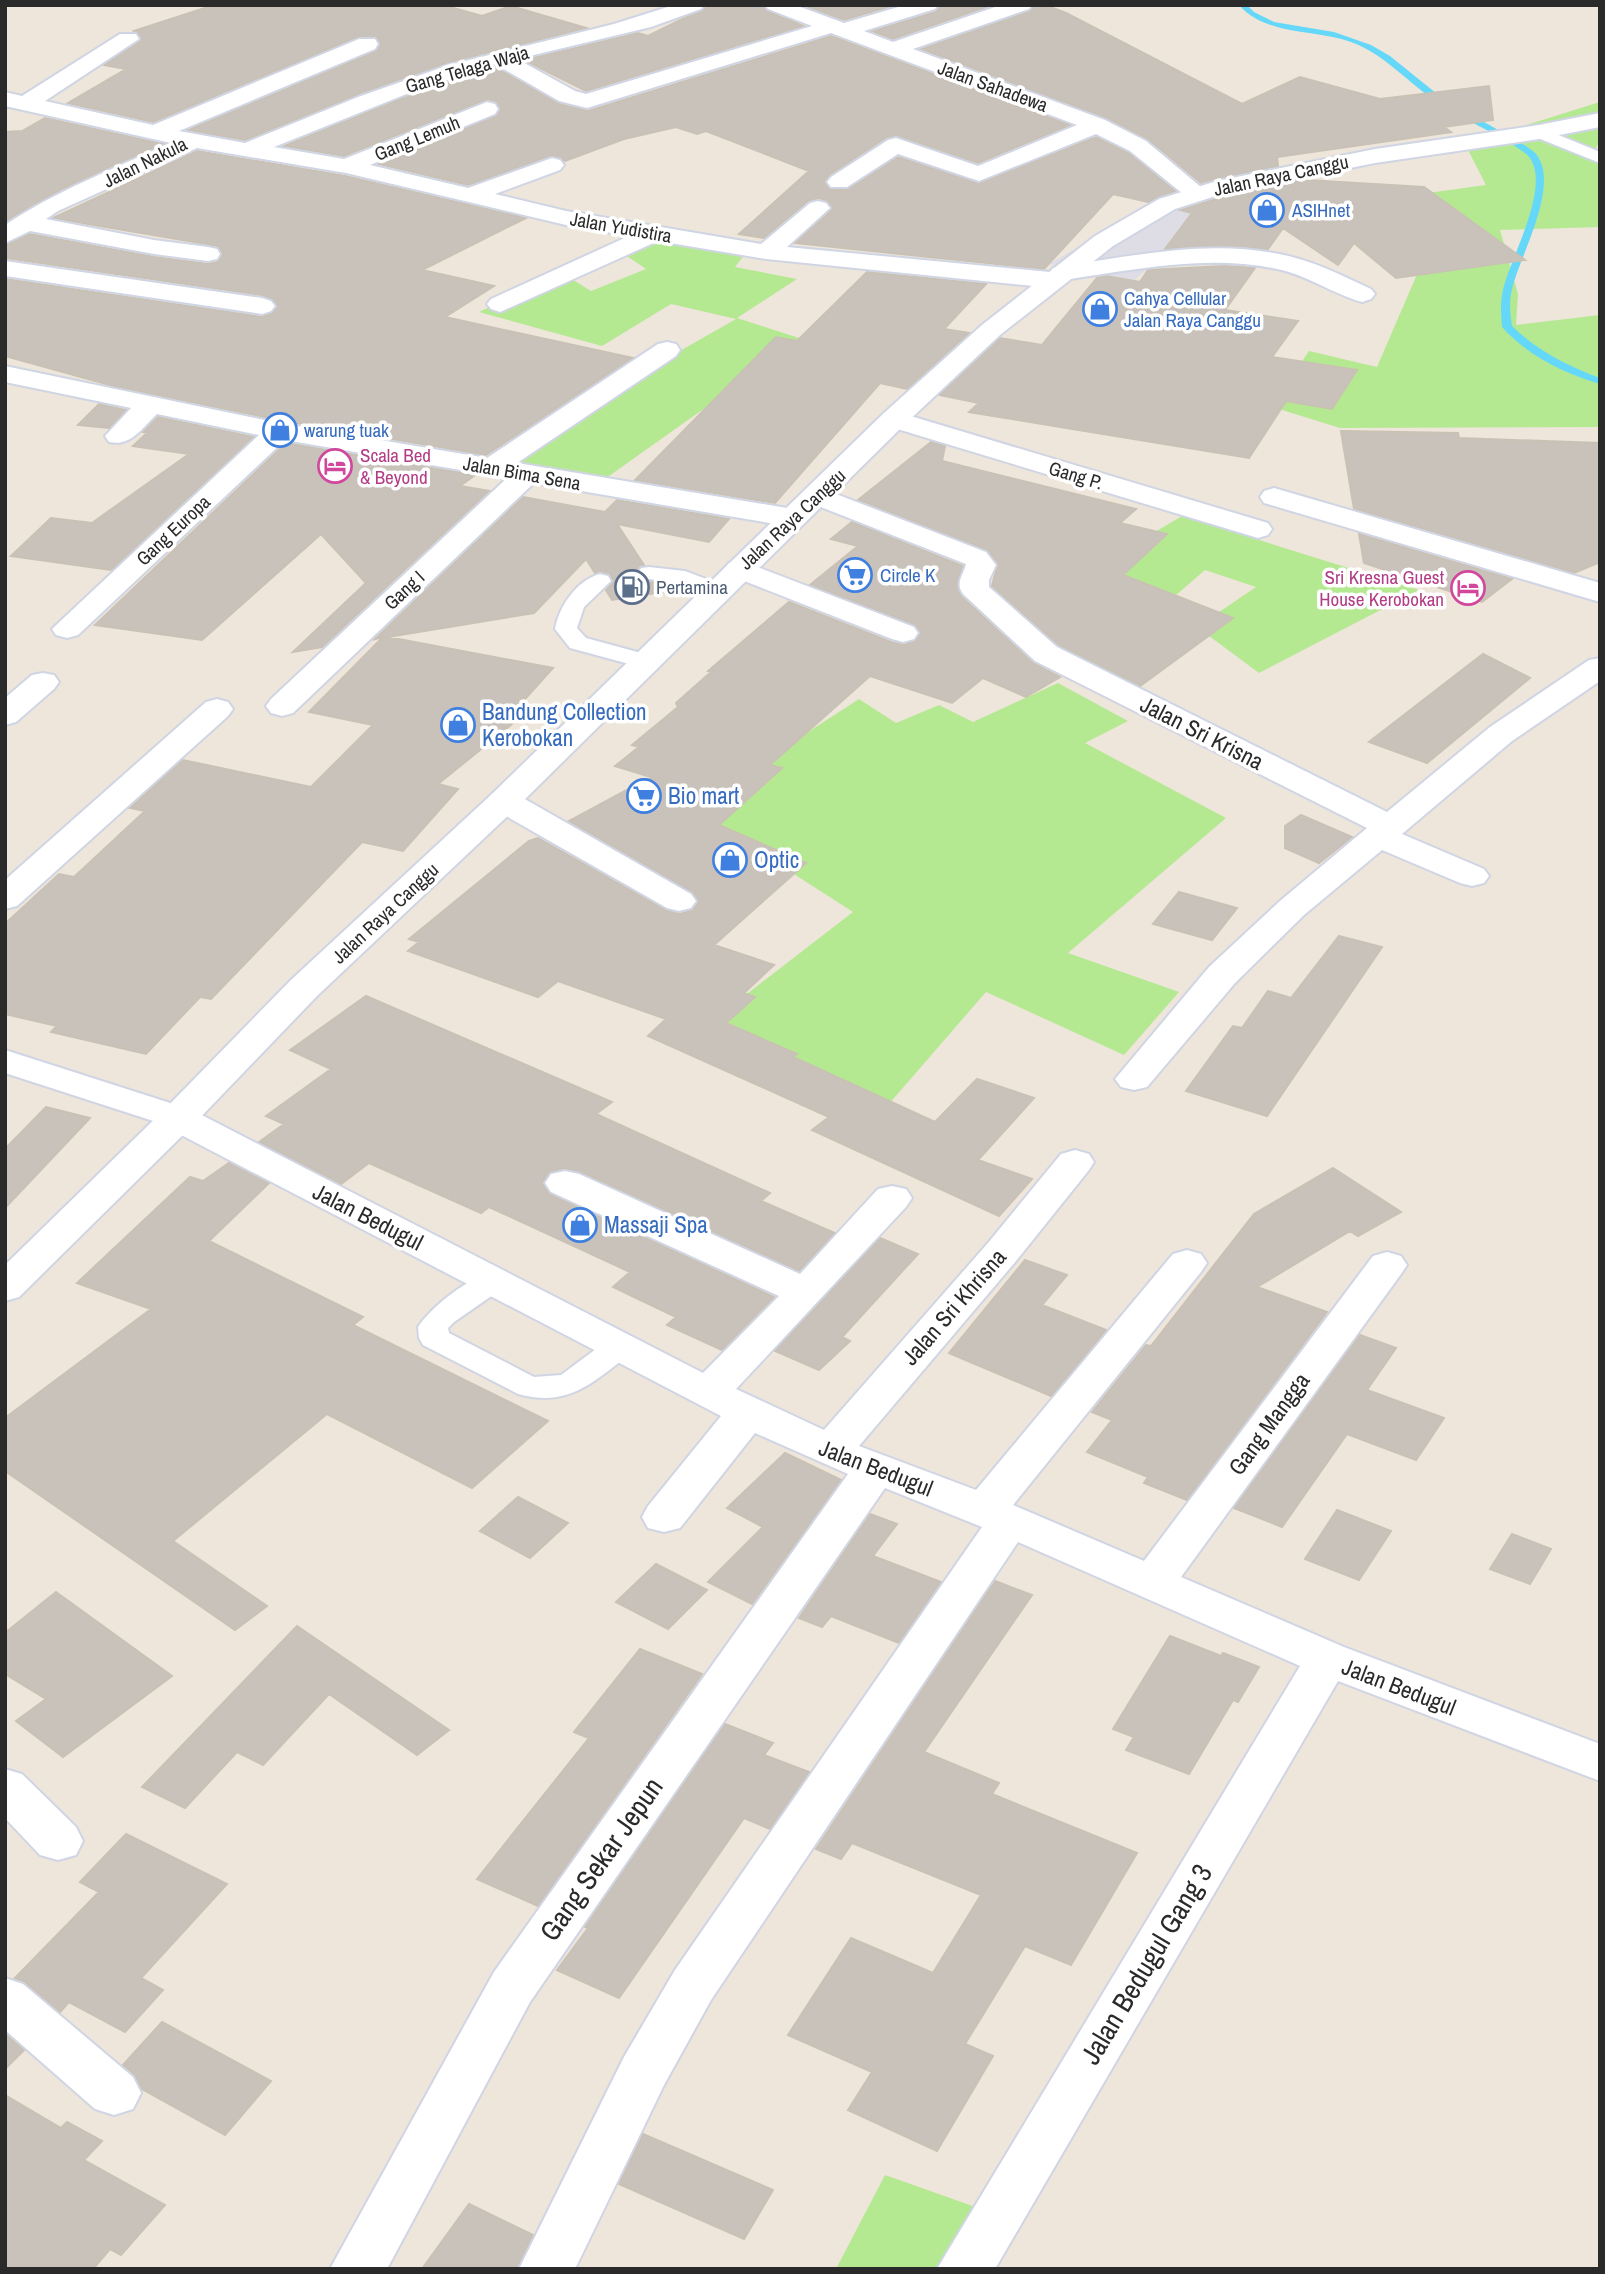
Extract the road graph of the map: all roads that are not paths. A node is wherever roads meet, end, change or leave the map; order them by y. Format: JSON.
{"nodes":[{"id":1,"x":694,"y":5,"type":"edge"},
{"id":2,"x":776,"y":5,"type":"edge"},
{"id":3,"x":929,"y":5,"type":"edge"},
{"id":4,"x":1023,"y":5,"type":"edge"},
{"id":5,"x":835,"y":29,"type":"junction"},
{"id":6,"x":128,"y":39,"type":"dead end"},
{"id":7,"x":367,"y":44,"type":"dead end"},
{"id":8,"x":892,"y":49,"type":"junction"},
{"id":9,"x":498,"y":57,"type":"junction"},
{"id":10,"x":16,"y":101,"type":"edge"},
{"id":11,"x":487,"y":110,"type":"dead end"},
{"id":12,"x":1600,"y":120,"type":"edge"},
{"id":13,"x":1097,"y":125,"type":"junction"},
{"id":14,"x":159,"y":131,"type":"junction"},
{"id":15,"x":1539,"y":132,"type":"junction"},
{"id":16,"x":194,"y":141,"type":"junction"},
{"id":17,"x":247,"y":150,"type":"junction"},
{"id":18,"x":1600,"y":158,"type":"edge"},
{"id":19,"x":552,"y":165,"type":"dead end"},
{"id":20,"x":346,"y":166,"type":"junction"},
{"id":21,"x":839,"y":182,"type":"dead end"},
{"id":22,"x":1196,"y":193,"type":"junction"},
{"id":23,"x":471,"y":195,"type":"junction"},
{"id":24,"x":818,"y":208,"type":"dead end"},
{"id":25,"x":14,"y":229,"type":"edge"},
{"id":26,"x":655,"y":233,"type":"junction"},
{"id":27,"x":766,"y":252,"type":"junction"},
{"id":28,"x":208,"y":254,"type":"dead end"},
{"id":29,"x":5,"y":268,"type":"edge"},
{"id":30,"x":1057,"y":276,"type":"junction"},
{"id":31,"x":1363,"y":294,"type":"dead end"},
{"id":32,"x":500,"y":304,"type":"dead end"},
{"id":33,"x":262,"y":306,"type":"dead end"},
{"id":34,"x":667,"y":350,"type":"dead end"},
{"id":35,"x":17,"y":376,"type":"edge"},
{"id":36,"x":5,"y":402,"type":"edge"},
{"id":37,"x":151,"y":404,"type":"junction"},
{"id":38,"x":894,"y":419,"type":"junction"},
{"id":39,"x":279,"y":431,"type":"junction"},
{"id":40,"x":119,"y":436,"type":"dead end"},
{"id":41,"x":491,"y":468,"type":"junction"},
{"id":42,"x":527,"y":474,"type":"junction"},
{"id":43,"x":818,"y":496,"type":"junction"},
{"id":44,"x":1274,"y":497,"type":"dead end"},
{"id":45,"x":793,"y":518,"type":"junction"},
{"id":46,"x":1258,"y":529,"type":"dead end"},
{"id":47,"x":649,"y":573,"type":"dead end"},
{"id":48,"x":728,"y":580,"type":"junction"},
{"id":49,"x":600,"y":581,"type":"dead end"},
{"id":50,"x":1600,"y":593,"type":"edge"},
{"id":51,"x":67,"y":629,"type":"dead end"},
{"id":52,"x":903,"y":633,"type":"dead end"},
{"id":53,"x":644,"y":662,"type":"junction"},
{"id":54,"x":1600,"y":667,"type":"edge"},
{"id":55,"x":43,"y":682,"type":"dead end"},
{"id":56,"x":282,"y":706,"type":"dead end"},
{"id":57,"x":217,"y":709,"type":"dead end"},
{"id":58,"x":5,"y":715,"type":"edge"},
{"id":59,"x":504,"y":801,"type":"junction"},
{"id":60,"x":1385,"y":832,"type":"junction"},
{"id":61,"x":1472,"y":876,"type":"dead end"},
{"id":62,"x":5,"y":899,"type":"edge"},
{"id":63,"x":679,"y":901,"type":"dead end"},
{"id":64,"x":5,"y":1061,"type":"edge"},
{"id":65,"x":1135,"y":1079,"type":"dead end"},
{"id":66,"x":178,"y":1118,"type":"junction"},
{"id":67,"x":1075,"y":1162,"type":"dead end"},
{"id":68,"x":565,"y":1184,"type":"dead end"},
{"id":69,"x":892,"y":1198,"type":"dead end"},
{"id":70,"x":1187,"y":1263,"type":"dead end"},
{"id":71,"x":1387,"y":1265,"type":"dead end"},
{"id":72,"x":493,"y":1281,"type":"junction"},
{"id":73,"x":5,"y":1288,"type":"edge"},
{"id":74,"x":806,"y":1292,"type":"junction"},
{"id":75,"x":619,"y":1347,"type":"junction"},
{"id":76,"x":708,"y":1393,"type":"junction"},
{"id":77,"x":748,"y":1412,"type":"junction"},
{"id":78,"x":830,"y":1451,"type":"junction"},
{"id":79,"x":876,"y":1468,"type":"junction"},
{"id":80,"x":997,"y":1516,"type":"junction"},
{"id":81,"x":664,"y":1517,"type":"dead end"},
{"id":82,"x":1152,"y":1583,"type":"junction"},
{"id":83,"x":1328,"y":1659,"type":"junction"},
{"id":84,"x":1600,"y":1763,"type":"edge"},
{"id":85,"x":5,"y":1787,"type":"edge"},
{"id":86,"x":58,"y":1841,"type":"dead end"},
{"id":87,"x":5,"y":1999,"type":"edge"},
{"id":88,"x":114,"y":2093,"type":"dead end"},
{"id":89,"x":358,"y":2269,"type":"edge"},
{"id":90,"x":547,"y":2269,"type":"edge"},
{"id":91,"x":965,"y":2269,"type":"edge"}],
"edges":[{"from":1,"to":9,"type":"street","name":"Gang Telaga Waja"},
{"from":2,"to":5,"type":"street","name":"Jalan Sahadewa"},
{"from":3,"to":5,"type":"street"},
{"from":4,"to":8,"type":"street"},
{"from":5,"to":8,"type":"street","name":"Jalan Sahadewa"},
{"from":5,"to":9,"type":"street"},
{"from":6,"to":10,"type":"street"},
{"from":7,"to":14,"type":"street"},
{"from":8,"to":13,"type":"street","name":"Jalan Sahadewa"},
{"from":9,"to":17,"type":"street","name":"Gang Telaga Waja"},
{"from":10,"to":14,"type":"street","name":"Jalan Nakula"},
{"from":11,"to":20,"type":"street","name":"Gang Lemuh"},
{"from":12,"to":15,"type":"street","name":"Jalan Raya Canggu"},
{"from":13,"to":21,"type":"street"},
{"from":13,"to":22,"type":"street","name":"Jalan Sahadewa"},
{"from":14,"to":16,"type":"street","name":"Jalan Nakula"},
{"from":15,"to":18,"type":"lane"},
{"from":15,"to":22,"type":"street","name":"Jalan Raya Canggu"},
{"from":16,"to":17,"type":"street","name":"Jalan Yudistira"},
{"from":16,"to":25,"type":"street","name":"Jalan Nakula"},
{"from":17,"to":20,"type":"street","name":"Jalan Yudistira"},
{"from":19,"to":23,"type":"street"},
{"from":20,"to":23,"type":"street","name":"Jalan Yudistira"},
{"from":22,"to":30,"type":"street","name":"Jalan Raya Canggu"},
{"from":23,"to":26,"type":"street","name":"Jalan Yudistira"},
{"from":24,"to":27,"type":"street"},
{"from":25,"to":28,"type":"street"},
{"from":26,"to":27,"type":"street","name":"Jalan Yudistira"},
{"from":26,"to":32,"type":"street"},
{"from":27,"to":30,"type":"street","name":"Jalan Yudistira"},
{"from":29,"to":33,"type":"street"},
{"from":30,"to":31,"type":"street","name":"Jalan Yudistira"},
{"from":30,"to":38,"type":"street","name":"Jalan Raya Canggu"},
{"from":34,"to":41,"type":"street"},
{"from":35,"to":36,"type":"street"},
{"from":35,"to":37,"type":"street","name":"Jalan Bima Sena"},
{"from":37,"to":39,"type":"street","name":"Jalan Bima Sena"},
{"from":37,"to":40,"type":"street"},
{"from":38,"to":43,"type":"street","name":"Jalan Raya Canggu"},
{"from":38,"to":46,"type":"street","name":"Gang P."},
{"from":39,"to":41,"type":"street","name":"Jalan Bima Sena"},
{"from":39,"to":51,"type":"street","name":"Gang Europa"},
{"from":41,"to":42,"type":"street","name":"Jalan Bima Sena"},
{"from":42,"to":45,"type":"street","name":"Jalan Bima Sena"},
{"from":42,"to":56,"type":"street","name":"Gang I"},
{"from":43,"to":45,"type":"street","name":"Jalan Raya Canggu"},
{"from":43,"to":60,"type":"street","name":"Jalan Sri Krisna"},
{"from":44,"to":50,"type":"street"},
{"from":45,"to":48,"type":"street","name":"Jalan Raya Canggu"},
{"from":47,"to":48,"type":"lane"},
{"from":48,"to":52,"type":"street"},
{"from":48,"to":53,"type":"street","name":"Jalan Raya Canggu"},
{"from":49,"to":53,"type":"lane"},
{"from":53,"to":59,"type":"street","name":"Jalan Raya Canggu"},
{"from":54,"to":60,"type":"street"},
{"from":55,"to":58,"type":"street"},
{"from":57,"to":62,"type":"street"},
{"from":59,"to":63,"type":"street"},
{"from":59,"to":66,"type":"street","name":"Jalan Raya Canggu"},
{"from":60,"to":61,"type":"street"},
{"from":60,"to":65,"type":"street"},
{"from":64,"to":66,"type":"street","name":"Jalan Bedugul"},
{"from":66,"to":72,"type":"street","name":"Jalan Bedugul"},
{"from":66,"to":73,"type":"street","name":"Jalan Raya Canggu"},
{"from":67,"to":78,"type":"street","name":"Jalan Sri Khrisna"},
{"from":68,"to":74,"type":"street"},
{"from":69,"to":74,"type":"street"},
{"from":70,"to":80,"type":"street"},
{"from":71,"to":82,"type":"street","name":"Gang Mangga"},
{"from":72,"to":75,"type":"street","name":"Jalan Bedugul"},
{"from":72,"to":75,"type":"lane"},
{"from":74,"to":76,"type":"street"},
{"from":75,"to":76,"type":"street","name":"Jalan Bedugul"},
{"from":76,"to":77,"type":"street","name":"Jalan Bedugul"},
{"from":77,"to":78,"type":"street","name":"Jalan Bedugul"},
{"from":77,"to":81,"type":"street"},
{"from":78,"to":79,"type":"street","name":"Jalan Bedugul"},
{"from":79,"to":80,"type":"street","name":"Jalan Bedugul"},
{"from":79,"to":89,"type":"street","name":"Gang Sekar Jepun"},
{"from":80,"to":82,"type":"street","name":"Jalan Bedugul"},
{"from":80,"to":90,"type":"street"},
{"from":82,"to":83,"type":"street","name":"Jalan Bedugul"},
{"from":83,"to":84,"type":"street","name":"Jalan Bedugul"},
{"from":83,"to":91,"type":"street","name":"Jalan Bedugul Gang 3"},
{"from":85,"to":86,"type":"street"},
{"from":87,"to":88,"type":"street"}]}
